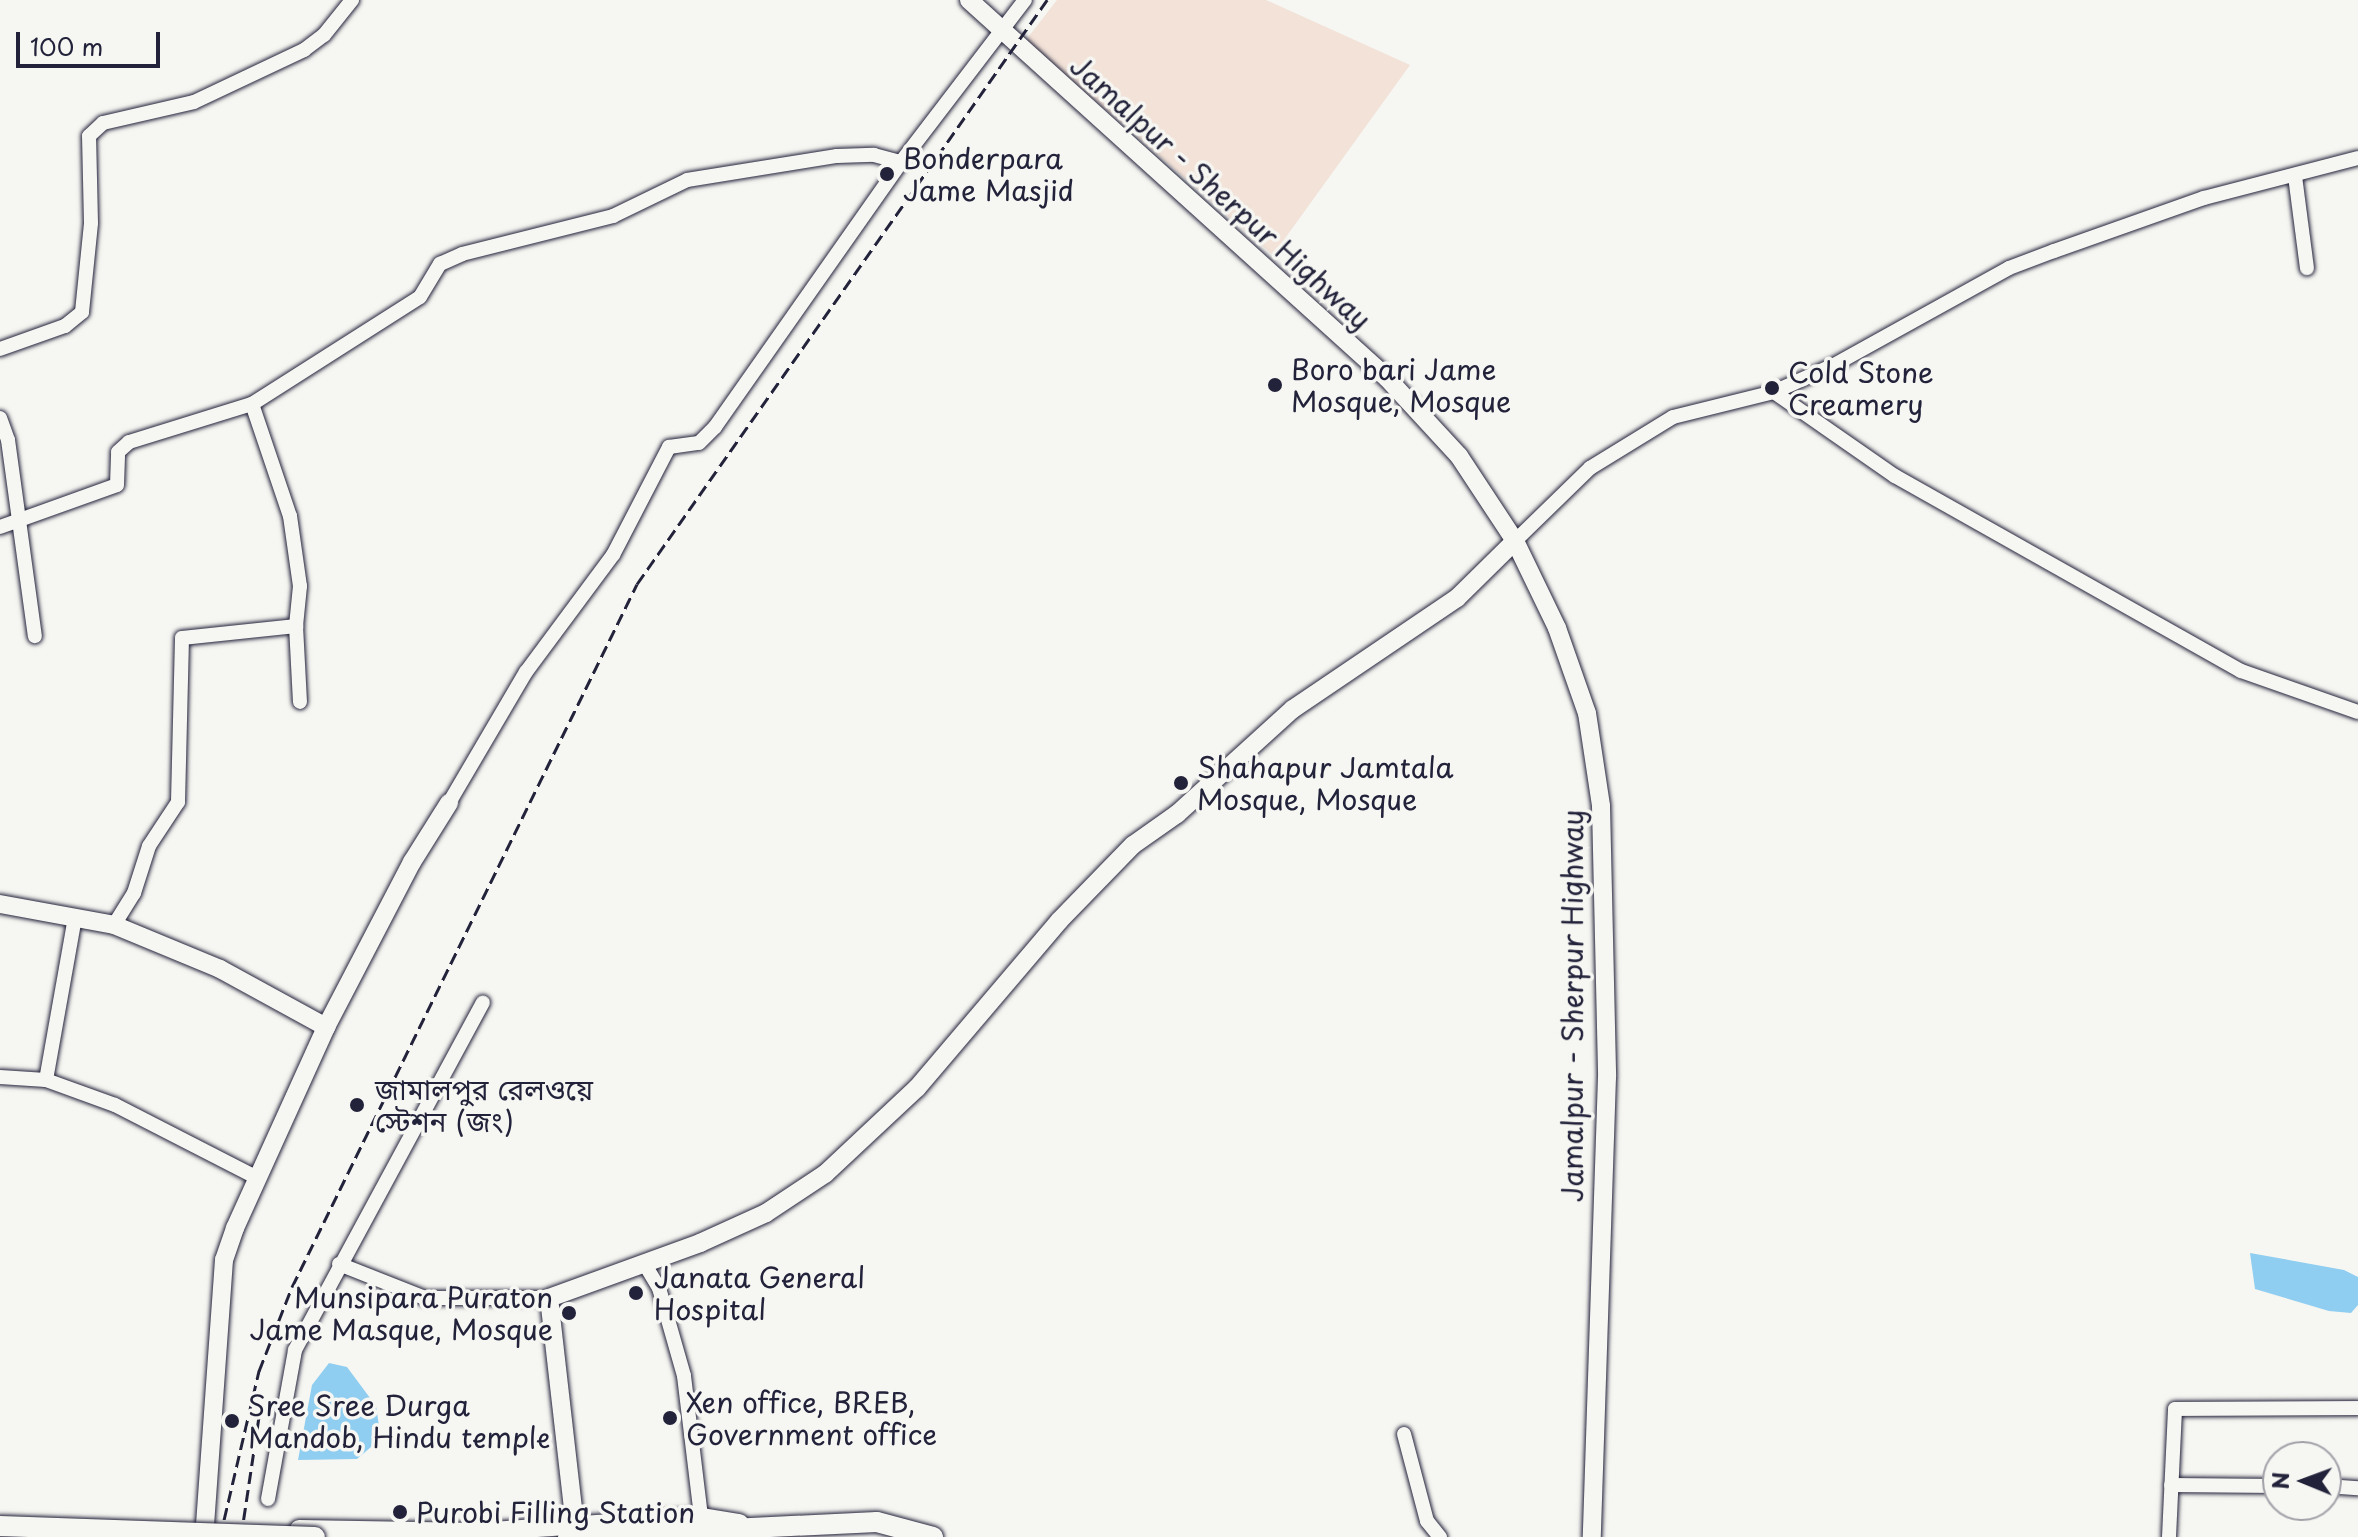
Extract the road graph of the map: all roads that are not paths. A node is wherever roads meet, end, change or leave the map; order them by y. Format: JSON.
{"nodes":[{"id":1,"x":969,"y":0,"type":"edge"},
{"id":2,"x":1025,"y":0,"type":"edge"},
{"id":3,"x":352,"y":1,"type":"edge"},
{"id":4,"x":1002,"y":32,"type":"junction"},
{"id":5,"x":2358,"y":158,"type":"edge"},
{"id":6,"x":901,"y":162,"type":"junction"},
{"id":7,"x":2295,"y":176,"type":"junction"},
{"id":8,"x":2307,"y":268,"type":"dead end"},
{"id":9,"x":0,"y":349,"type":"edge"},
{"id":10,"x":1774,"y":392,"type":"junction"},
{"id":11,"x":252,"y":404,"type":"junction"},
{"id":12,"x":0,"y":418,"type":"edge"},
{"id":13,"x":16,"y":520,"type":"junction"},
{"id":14,"x":0,"y":527,"type":"edge"},
{"id":15,"x":1515,"y":541,"type":"junction"},
{"id":16,"x":296,"y":626,"type":"junction"},
{"id":17,"x":35,"y":636,"type":"dead end"},
{"id":18,"x":300,"y":702,"type":"dead end"},
{"id":19,"x":2358,"y":712,"type":"edge"},
{"id":20,"x":449,"y":803,"type":"joint"},
{"id":21,"x":0,"y":904,"type":"edge"},
{"id":22,"x":75,"y":918,"type":"junction"},
{"id":23,"x":114,"y":925,"type":"junction"},
{"id":24,"x":483,"y":1003,"type":"dead end"},
{"id":25,"x":326,"y":1027,"type":"junction"},
{"id":26,"x":0,"y":1077,"type":"edge"},
{"id":27,"x":46,"y":1080,"type":"junction"},
{"id":28,"x":256,"y":1177,"type":"junction"},
{"id":29,"x":644,"y":1263,"type":"junction"},
{"id":30,"x":339,"y":1264,"type":"junction"},
{"id":31,"x":549,"y":1298,"type":"junction"},
{"id":32,"x":2358,"y":1408,"type":"edge"},
{"id":33,"x":1404,"y":1434,"type":"dead end"},
{"id":34,"x":2171,"y":1485,"type":"junction"},
{"id":35,"x":2262,"y":1486,"type":"edge"},
{"id":36,"x":268,"y":1499,"type":"dead end"},
{"id":37,"x":701,"y":1517,"type":"junction"},
{"id":38,"x":0,"y":1519,"type":"edge"},
{"id":39,"x":754,"y":1524,"type":"junction"},
{"id":40,"x":205,"y":1525,"type":"junction"},
{"id":41,"x":0,"y":1526,"type":"edge"},
{"id":42,"x":74,"y":1529,"type":"edge"},
{"id":43,"x":572,"y":1531,"type":"edge"},
{"id":44,"x":477,"y":1534,"type":"edge"},
{"id":45,"x":315,"y":1537,"type":"edge"},
{"id":46,"x":933,"y":1537,"type":"edge"},
{"id":47,"x":1440,"y":1537,"type":"edge"},
{"id":48,"x":1592,"y":1537,"type":"edge"},
{"id":49,"x":2169,"y":1537,"type":"edge"}],
"edges":[{"from":1,"to":4,"type":"main road","name":"Jamalpur - Sherpur Highway"},
{"from":2,"to":4,"type":"street"},
{"from":3,"to":9,"type":"street"},
{"from":4,"to":6,"type":"street"},
{"from":4,"to":15,"type":"main road","name":"Jamalpur - Sherpur Highway"},
{"from":5,"to":7,"type":"street"},
{"from":6,"to":11,"type":"street"},
{"from":6,"to":20,"type":"street"},
{"from":7,"to":8,"type":"street"},
{"from":7,"to":10,"type":"street"},
{"from":10,"to":15,"type":"street"},
{"from":10,"to":19,"type":"street"},
{"from":11,"to":13,"type":"street"},
{"from":11,"to":16,"type":"street"},
{"from":12,"to":13,"type":"street"},
{"from":13,"to":14,"type":"street"},
{"from":13,"to":17,"type":"street"},
{"from":15,"to":29,"type":"main road"},
{"from":15,"to":48,"type":"main road","name":"Jamalpur - Sherpur Highway"},
{"from":16,"to":18,"type":"street"},
{"from":16,"to":23,"type":"street"},
{"from":20,"to":25,"type":"main road"},
{"from":21,"to":22,"type":"main road"},
{"from":22,"to":23,"type":"main road"},
{"from":22,"to":27,"type":"street"},
{"from":23,"to":25,"type":"main road"},
{"from":24,"to":30,"type":"street"},
{"from":25,"to":28,"type":"main road"},
{"from":26,"to":27,"type":"street"},
{"from":27,"to":28,"type":"street"},
{"from":28,"to":40,"type":"main road"},
{"from":29,"to":31,"type":"main road"},
{"from":29,"to":37,"type":"street"},
{"from":30,"to":31,"type":"street"},
{"from":30,"to":36,"type":"street"},
{"from":31,"to":43,"type":"main road"},
{"from":32,"to":34,"type":"street"},
{"from":33,"to":47,"type":"street"},
{"from":34,"to":35,"type":"street"},
{"from":34,"to":49,"type":"street"},
{"from":37,"to":39,"type":"main road"},
{"from":37,"to":43,"type":"main road"},
{"from":38,"to":42,"type":"main road"},
{"from":39,"to":43,"type":"highway"},
{"from":39,"to":46,"type":"highway"},
{"from":40,"to":42,"type":"main road"},
{"from":40,"to":44,"type":"main road"},
{"from":41,"to":45,"type":"highway","bridge":true},
{"from":43,"to":44,"type":"main road"}]}
